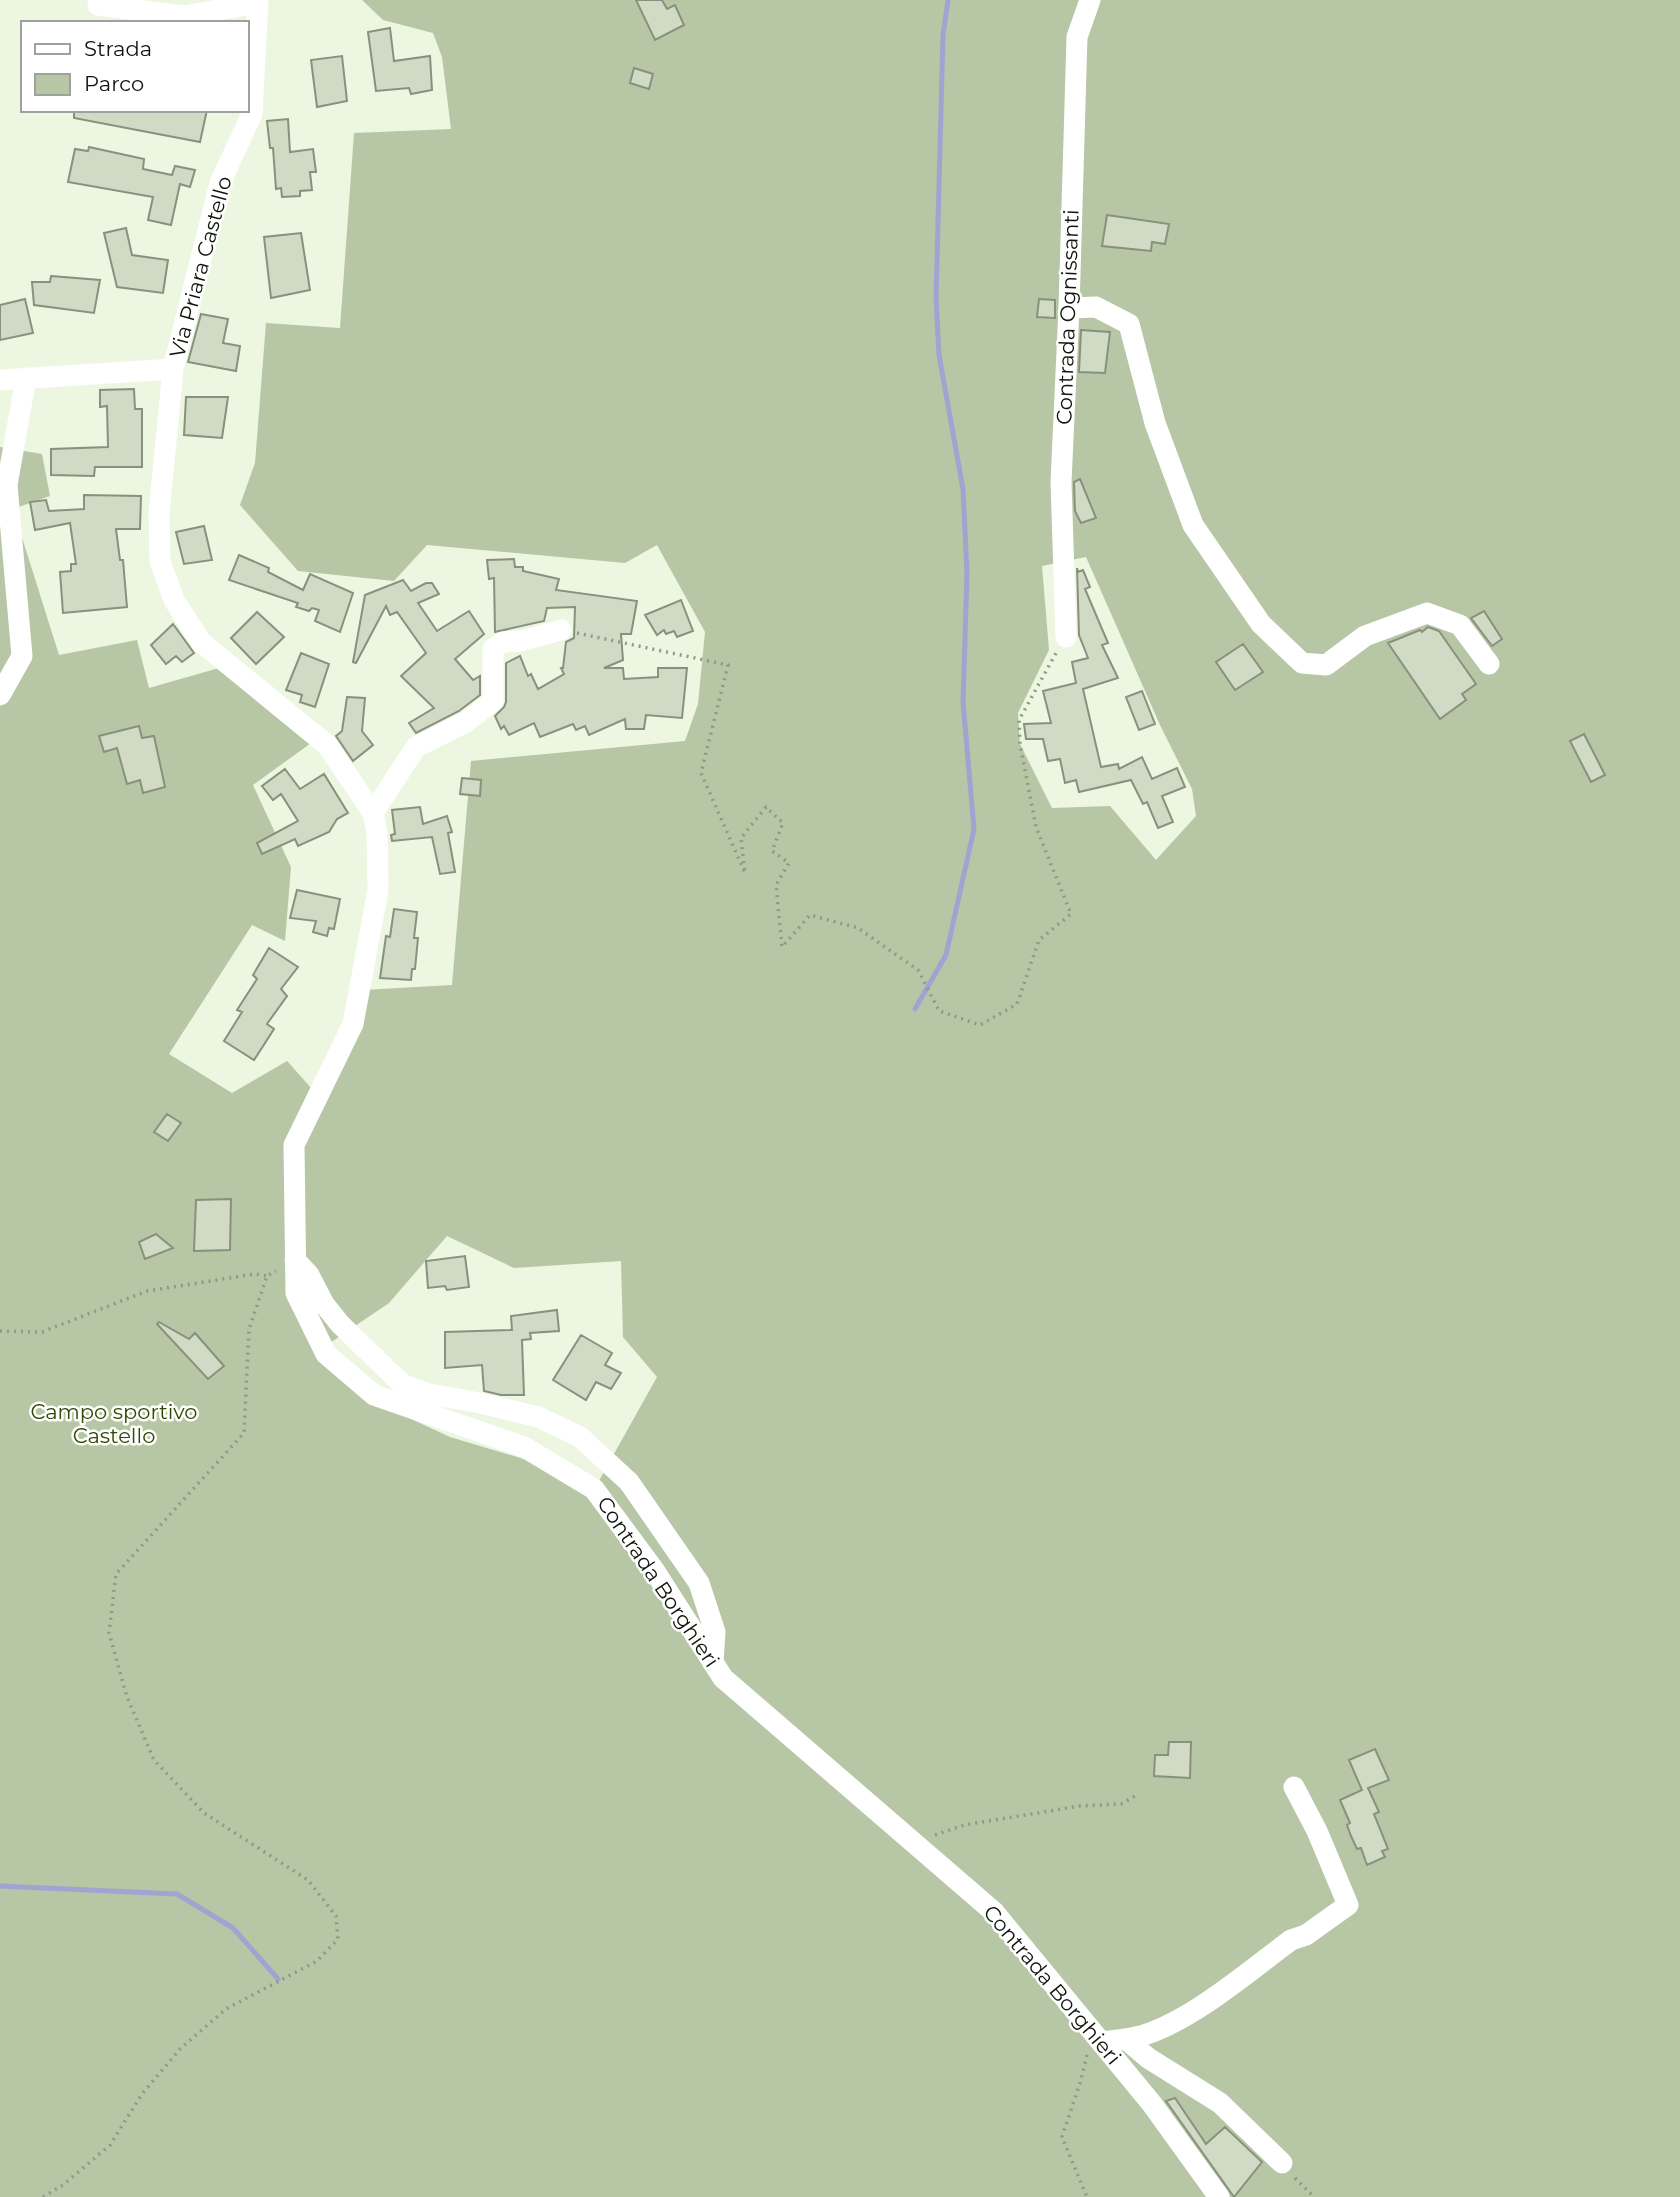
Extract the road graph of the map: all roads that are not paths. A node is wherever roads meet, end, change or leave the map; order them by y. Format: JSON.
{"nodes":[{"id":1,"x":99,"y":0,"type":"edge"},
{"id":2,"x":1090,"y":0,"type":"edge"},
{"id":3,"x":258,"y":1,"type":"edge"},
{"id":4,"x":1069,"y":307,"type":"junction"},
{"id":5,"x":173,"y":369,"type":"junction"},
{"id":6,"x":15,"y":379,"type":"edge"},
{"id":7,"x":561,"y":630,"type":"road end"},
{"id":8,"x":1066,"y":636,"type":"road end"},
{"id":9,"x":1489,"y":664,"type":"dead end"},
{"id":10,"x":0,"y":674,"type":"edge"},
{"id":11,"x":0,"y":695,"type":"edge"},
{"id":12,"x":373,"y":813,"type":"junction"},
{"id":13,"x":295,"y":1260,"type":"junction"},
{"id":14,"x":713,"y":1663,"type":"junction"},
{"id":15,"x":1294,"y":1787,"type":"dead end"},
{"id":16,"x":1126,"y":2039,"type":"junction"},
{"id":17,"x":1101,"y":2042,"type":"junction"},
{"id":18,"x":1282,"y":2163,"type":"road end"},
{"id":19,"x":1219,"y":2197,"type":"edge"}],
"edges":[{"from":1,"to":3,"type":"street","name":"Via Priara Castello"},
{"from":2,"to":4,"type":"street","name":"Contrada Ognissanti"},
{"from":3,"to":5,"type":"street","name":"Via Priara Castello"},
{"from":4,"to":8,"type":"street","name":"Contrada Ognissanti"},
{"from":4,"to":9,"type":"street"},
{"from":5,"to":6,"type":"street"},
{"from":5,"to":12,"type":"street","name":"Contrada Borghieri"},
{"from":6,"to":10,"type":"street"},
{"from":6,"to":11,"type":"street"},
{"from":7,"to":12,"type":"street"},
{"from":12,"to":13,"type":"street","name":"Contrada Borghieri"},
{"from":13,"to":14,"type":"street","name":"Contrada Borghieri"},
{"from":13,"to":14,"type":"street"},
{"from":14,"to":17,"type":"street","name":"Contrada Borghieri"},
{"from":15,"to":16,"type":"street"},
{"from":16,"to":17,"type":"street"},
{"from":16,"to":18,"type":"street"},
{"from":17,"to":19,"type":"street","name":"Contrada Borghieri"}]}
